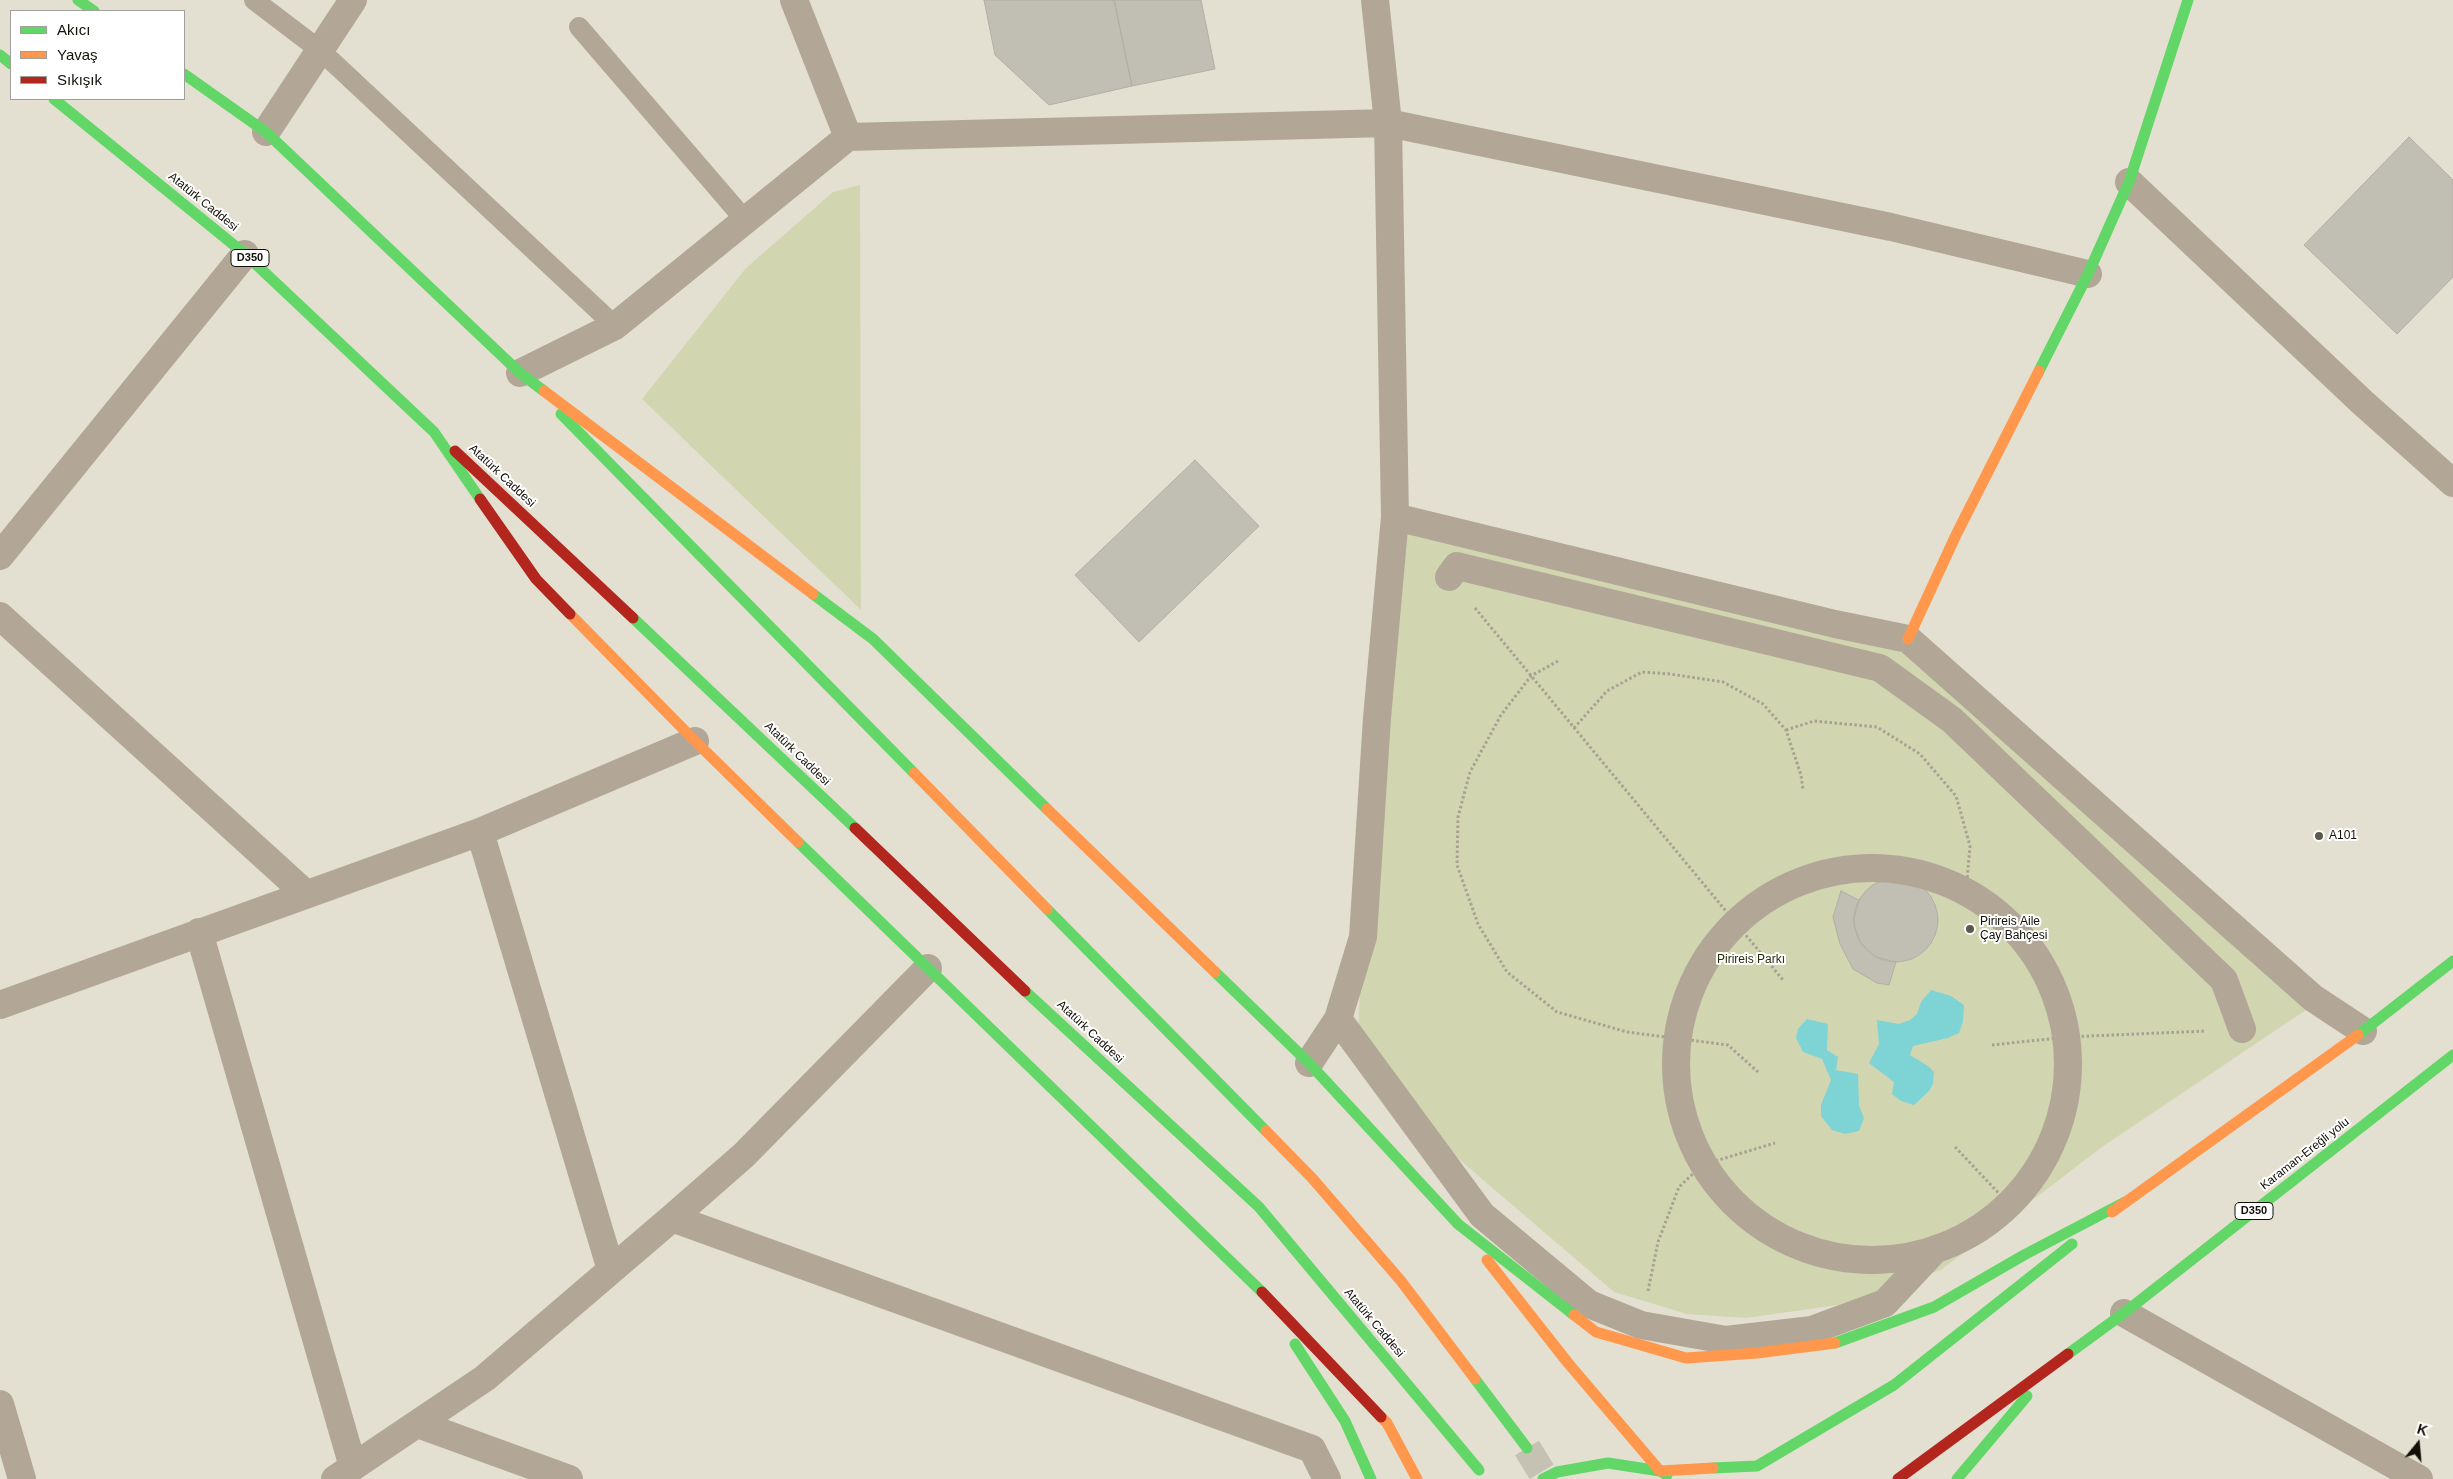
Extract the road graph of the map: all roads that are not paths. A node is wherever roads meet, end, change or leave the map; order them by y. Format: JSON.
{"nodes":[{"id":1,"x":78,"y":0,"type":"edge"},
{"id":2,"x":254,"y":0,"type":"edge"},
{"id":3,"x":353,"y":0,"type":"edge"},
{"id":4,"x":794,"y":0,"type":"edge"},
{"id":5,"x":1375,"y":0,"type":"edge"},
{"id":6,"x":2188,"y":0,"type":"edge"},
{"id":7,"x":93,"y":10,"type":"edge"},
{"id":8,"x":579,"y":27,"type":"dead end"},
{"id":9,"x":321,"y":51,"type":"junction"},
{"id":10,"x":0,"y":55,"type":"edge"},
{"id":11,"x":10,"y":63,"type":"edge"},
{"id":12,"x":185,"y":75,"type":"edge"},
{"id":13,"x":55,"y":100,"type":"edge"},
{"id":14,"x":1388,"y":123,"type":"junction"},
{"id":15,"x":266,"y":132,"type":"junction"},
{"id":16,"x":848,"y":137,"type":"junction"},
{"id":17,"x":2129,"y":182,"type":"junction"},
{"id":18,"x":745,"y":220,"type":"junction"},
{"id":19,"x":244,"y":254,"type":"junction"},
{"id":20,"x":2088,"y":274,"type":"junction"},
{"id":21,"x":615,"y":326,"type":"junction"},
{"id":22,"x":520,"y":372,"type":"junction"},
{"id":23,"x":434,"y":432,"type":"junction"},
{"id":24,"x":2453,"y":483,"type":"edge"},
{"id":25,"x":1395,"y":517,"type":"junction"},
{"id":26,"x":0,"y":556,"type":"edge"},
{"id":27,"x":1449,"y":577,"type":"road end"},
{"id":28,"x":0,"y":616,"type":"edge"},
{"id":29,"x":1908,"y":638,"type":"junction"},
{"id":30,"x":695,"y":741,"type":"junction"},
{"id":31,"x":480,"y":832,"type":"junction"},
{"id":32,"x":305,"y":893,"type":"junction"},
{"id":33,"x":199,"y":932,"type":"junction"},
{"id":34,"x":2453,"y":961,"type":"edge"},
{"id":35,"x":928,"y":968,"type":"junction"},
{"id":36,"x":0,"y":1005,"type":"edge"},
{"id":37,"x":1338,"y":1019,"type":"junction"},
{"id":38,"x":2242,"y":1029,"type":"road end"},
{"id":39,"x":2363,"y":1031,"type":"junction"},
{"id":40,"x":2453,"y":1055,"type":"edge"},
{"id":41,"x":1310,"y":1063,"type":"junction"},
{"id":42,"x":2125,"y":1202,"type":"junction"},
{"id":43,"x":672,"y":1218,"type":"junction"},
{"id":44,"x":1458,"y":1224,"type":"junction"},
{"id":45,"x":1932,"y":1253,"type":"junction"},
{"id":46,"x":611,"y":1270,"type":"junction"},
{"id":47,"x":1260,"y":1290,"type":"junction"},
{"id":48,"x":2124,"y":1313,"type":"junction"},
{"id":49,"x":2053,"y":1363,"type":"junction"},
{"id":50,"x":0,"y":1404,"type":"edge"},
{"id":51,"x":418,"y":1424,"type":"junction"},
{"id":52,"x":1527,"y":1448,"type":"tunnel mouth"},
{"id":53,"x":1479,"y":1470,"type":"dead end"},
{"id":54,"x":1660,"y":1471,"type":"junction"},
{"id":55,"x":344,"y":1473,"type":"edge"},
{"id":56,"x":22,"y":1479,"type":"edge"},
{"id":57,"x":570,"y":1479,"type":"edge"},
{"id":58,"x":1327,"y":1479,"type":"edge"},
{"id":59,"x":1371,"y":1479,"type":"edge"},
{"id":60,"x":1417,"y":1479,"type":"edge"},
{"id":61,"x":1543,"y":1479,"type":"edge"},
{"id":62,"x":1674,"y":1479,"type":"edge"},
{"id":63,"x":1898,"y":1479,"type":"edge"},
{"id":64,"x":1957,"y":1479,"type":"edge"},
{"id":65,"x":2420,"y":1479,"type":"edge"}],
"edges":[{"from":1,"to":7,"type":"main road"},
{"from":2,"to":9,"type":"lane"},
{"from":3,"to":9,"type":"street"},
{"from":4,"to":16,"type":"street"},
{"from":5,"to":14,"type":"street"},
{"from":6,"to":17,"type":"main road"},
{"from":8,"to":18,"type":"lane"},
{"from":9,"to":15,"type":"street"},
{"from":9,"to":21,"type":"lane"},
{"from":10,"to":11,"type":"main road"},
{"from":12,"to":15,"type":"main road"},
{"from":13,"to":19,"type":"main road","name":"Atatürk Caddesi","number":"D350"},
{"from":14,"to":16,"type":"street"},
{"from":14,"to":20,"type":"street"},
{"from":14,"to":25,"type":"street"},
{"from":15,"to":22,"type":"main road"},
{"from":16,"to":18,"type":"street"},
{"from":17,"to":20,"type":"main road"},
{"from":17,"to":24,"type":"street"},
{"from":18,"to":21,"type":"street"},
{"from":19,"to":23,"type":"main road","name":"Atatürk Caddesi","number":"D350"},
{"from":19,"to":26,"type":"street"},
{"from":20,"to":29,"type":"main road"},
{"from":21,"to":22,"type":"street"},
{"from":22,"to":41,"type":"main road"},
{"from":22,"to":52,"type":"main road"},
{"from":23,"to":30,"type":"main road"},
{"from":23,"to":53,"type":"main road","name":"Atatürk Caddesi"},
{"from":25,"to":29,"type":"street"},
{"from":25,"to":37,"type":"street"},
{"from":27,"to":38,"type":"street"},
{"from":28,"to":32,"type":"street"},
{"from":29,"to":39,"type":"street"},
{"from":30,"to":31,"type":"street"},
{"from":30,"to":35,"type":"main road"},
{"from":31,"to":32,"type":"street"},
{"from":31,"to":46,"type":"street"},
{"from":32,"to":33,"type":"street"},
{"from":33,"to":36,"type":"street"},
{"from":33,"to":55,"type":"street"},
{"from":34,"to":39,"type":"main road"},
{"from":35,"to":43,"type":"street"},
{"from":35,"to":47,"type":"main road"},
{"from":37,"to":41,"type":"street"},
{"from":37,"to":45,"type":"street"},
{"from":39,"to":42,"type":"main road"},
{"from":40,"to":48,"type":"main road","name":"Karaman-Ereğli yolu","number":"D350"},
{"from":41,"to":44,"type":"main road"},
{"from":42,"to":44,"type":"main road"},
{"from":42,"to":54,"type":"main road"},
{"from":43,"to":46,"type":"street"},
{"from":43,"to":58,"type":"street"},
{"from":44,"to":54,"type":"main road"},
{"from":45,"to":45,"type":"street"},
{"from":46,"to":51,"type":"street"},
{"from":47,"to":59,"type":"main road"},
{"from":47,"to":60,"type":"main road"},
{"from":48,"to":49,"type":"main road","name":"Karaman-Ereğli yolu","number":"D350"},
{"from":48,"to":65,"type":"street"},
{"from":49,"to":63,"type":"main road","number":"D350"},
{"from":49,"to":64,"type":"main road"},
{"from":50,"to":56,"type":"street"},
{"from":51,"to":55,"type":"street"},
{"from":51,"to":57,"type":"street"},
{"from":54,"to":61,"type":"main road"},
{"from":54,"to":62,"type":"main road"}]}
